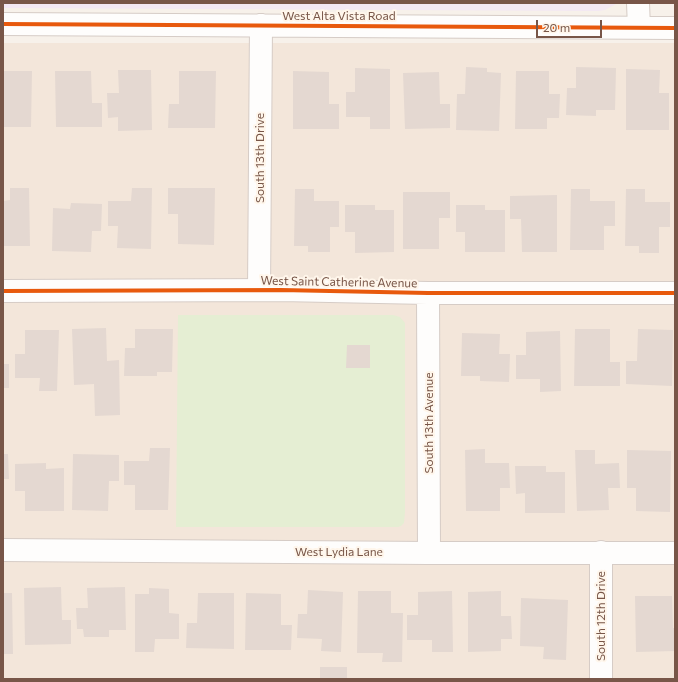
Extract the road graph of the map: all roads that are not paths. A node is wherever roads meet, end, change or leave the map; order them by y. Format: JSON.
{"nodes":[{"id":1,"x":638,"y":3,"type":"edge"},
{"id":2,"x":3,"y":24,"type":"edge"},
{"id":3,"x":260,"y":25,"type":"junction"},
{"id":4,"x":638,"y":28,"type":"junction"},
{"id":5,"x":675,"y":28,"type":"edge"},
{"id":6,"x":259,"y":290,"type":"junction"},
{"id":7,"x":3,"y":291,"type":"edge"},
{"id":8,"x":428,"y":293,"type":"junction"},
{"id":9,"x":675,"y":294,"type":"edge"},
{"id":10,"x":3,"y":550,"type":"edge"},
{"id":11,"x":601,"y":552,"type":"junction"},
{"id":12,"x":675,"y":552,"type":"edge"},
{"id":13,"x":429,"y":553,"type":"junction"},
{"id":14,"x":601,"y":679,"type":"edge"}],
"edges":[{"from":1,"to":4,"type":"street"},
{"from":2,"to":3,"type":"street","name":"West Alta Vista Road"},
{"from":3,"to":4,"type":"street","name":"West Alta Vista Road"},
{"from":3,"to":6,"type":"street","name":"South 13th Drive"},
{"from":4,"to":5,"type":"street","name":"West Alta Vista Road"},
{"from":6,"to":7,"type":"street","name":"West Saint Catherine Avenue"},
{"from":6,"to":8,"type":"street","name":"West Saint Catherine Avenue"},
{"from":8,"to":9,"type":"street","name":"West Saint Catherine Avenue"},
{"from":8,"to":13,"type":"street","name":"South 13th Avenue"},
{"from":10,"to":13,"type":"street","name":"West Lydia Lane"},
{"from":11,"to":12,"type":"street","name":"West Lydia Lane"},
{"from":11,"to":13,"type":"street","name":"West Lydia Lane"},
{"from":11,"to":14,"type":"street","name":"South 12th Drive"}]}
